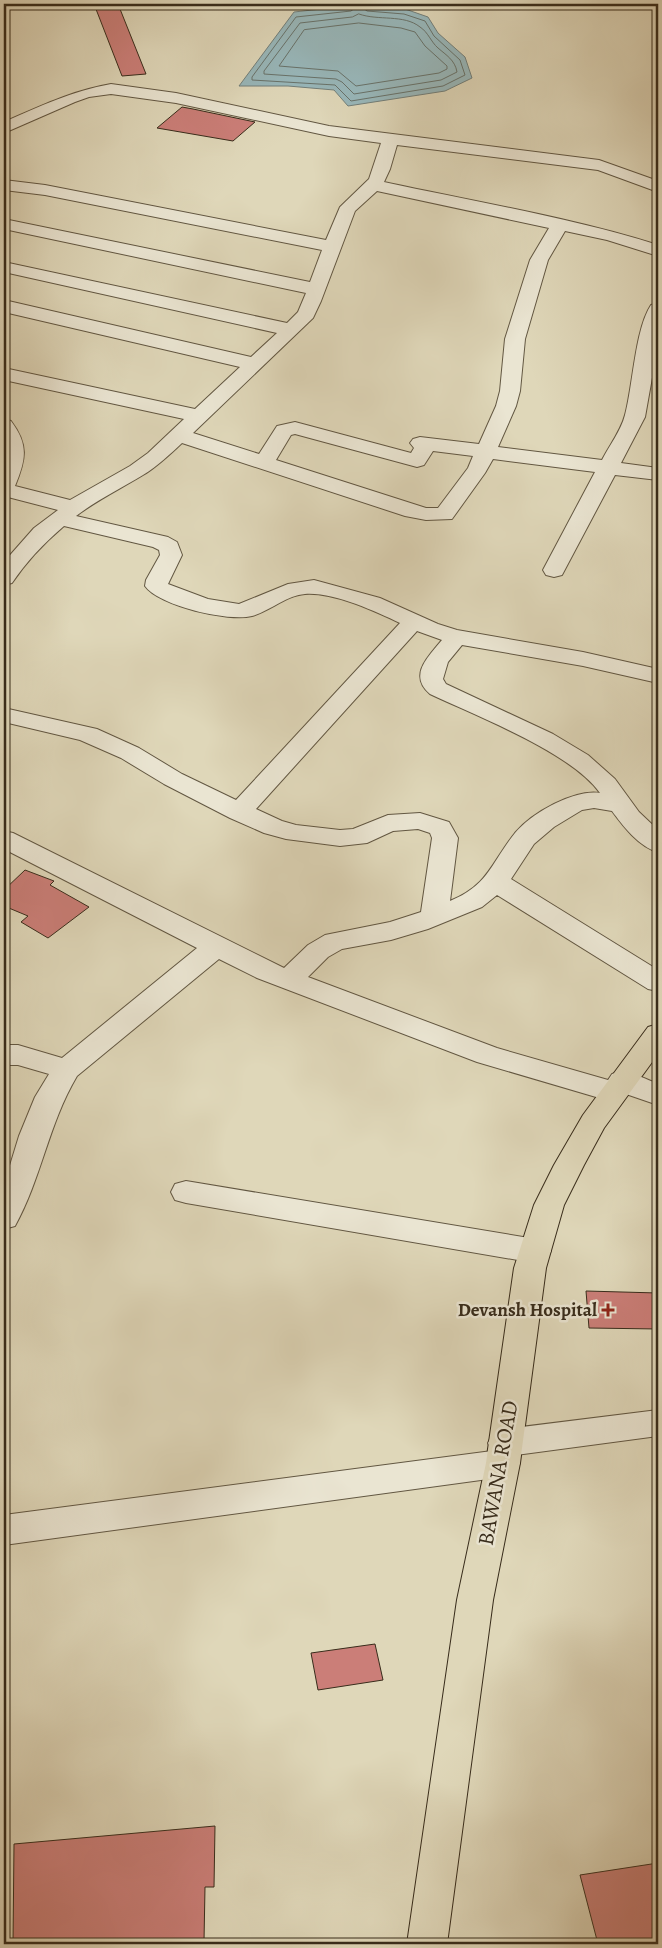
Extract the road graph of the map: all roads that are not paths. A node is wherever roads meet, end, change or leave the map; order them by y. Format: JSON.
{"nodes":[{"id":1,"x":4,"y":128,"type":"edge"},
{"id":2,"x":390,"y":140,"type":"junction"},
{"id":3,"x":4,"y":184,"type":"edge"},
{"id":4,"x":373,"y":185,"type":"junction"},
{"id":5,"x":658,"y":187,"type":"edge"},
{"id":6,"x":4,"y":224,"type":"edge"},
{"id":7,"x":560,"y":224,"type":"junction"},
{"id":8,"x":332,"y":246,"type":"junction"},
{"id":9,"x":658,"y":251,"type":"edge"},
{"id":10,"x":4,"y":267,"type":"edge"},
{"id":11,"x":315,"y":289,"type":"junction"},
{"id":12,"x":4,"y":306,"type":"edge"},
{"id":13,"x":658,"y":309,"type":"edge"},
{"id":14,"x":291,"y":330,"type":"junction"},
{"id":15,"x":255,"y":364,"type":"junction"},
{"id":16,"x":4,"y":374,"type":"edge"},
{"id":17,"x":200,"y":416,"type":"junction"},
{"id":18,"x":4,"y":425,"type":"edge"},
{"id":19,"x":179,"y":435,"type":"junction"},
{"id":20,"x":486,"y":452,"type":"junction"},
{"id":21,"x":264,"y":462,"type":"junction"},
{"id":22,"x":610,"y":466,"type":"junction"},
{"id":23,"x":658,"y":474,"type":"edge"},
{"id":24,"x":4,"y":488,"type":"edge"},
{"id":25,"x":67,"y":513,"type":"junction"},
{"id":26,"x":554,"y":570,"type":"dead end"},
{"id":27,"x":4,"y":578,"type":"edge"},
{"id":28,"x":414,"y":621,"type":"junction"},
{"id":29,"x":456,"y":637,"type":"junction"},
{"id":30,"x":658,"y":676,"type":"edge"},
{"id":31,"x":4,"y":715,"type":"edge"},
{"id":32,"x":620,"y":804,"type":"junction"},
{"id":33,"x":239,"y":812,"type":"junction"},
{"id":34,"x":4,"y":839,"type":"edge"},
{"id":35,"x":658,"y":844,"type":"edge"},
{"id":36,"x":496,"y":882,"type":"junction"},
{"id":37,"x":434,"y":917,"type":"junction"},
{"id":38,"x":216,"y":947,"type":"junction"},
{"id":39,"x":289,"y":980,"type":"junction"},
{"id":40,"x":658,"y":982,"type":"edge"},
{"id":41,"x":658,"y":1034,"type":"edge"},
{"id":42,"x":4,"y":1054,"type":"edge"},
{"id":43,"x":67,"y":1069,"type":"junction"},
{"id":44,"x":618,"y":1086,"type":"junction"},
{"id":45,"x":658,"y":1095,"type":"edge"},
{"id":46,"x":186,"y":1192,"type":"dead end"},
{"id":47,"x":4,"y":1218,"type":"edge"},
{"id":48,"x":535,"y":1251,"type":"junction"},
{"id":49,"x":658,"y":1423,"type":"edge"},
{"id":50,"x":504,"y":1453,"type":"junction"},
{"id":51,"x":4,"y":1530,"type":"edge"},
{"id":52,"x":428,"y":1944,"type":"edge"}],
"edges":[{"from":1,"to":2,"type":"street"},
{"from":2,"to":4,"type":"street"},
{"from":2,"to":5,"type":"street"},
{"from":3,"to":8,"type":"street"},
{"from":4,"to":7,"type":"street"},
{"from":4,"to":8,"type":"street"},
{"from":6,"to":11,"type":"street"},
{"from":7,"to":9,"type":"street"},
{"from":7,"to":20,"type":"street"},
{"from":8,"to":11,"type":"street"},
{"from":10,"to":14,"type":"street"},
{"from":11,"to":14,"type":"street"},
{"from":12,"to":15,"type":"street"},
{"from":13,"to":22,"type":"street"},
{"from":14,"to":15,"type":"street"},
{"from":15,"to":17,"type":"street"},
{"from":16,"to":17,"type":"street"},
{"from":17,"to":19,"type":"street"},
{"from":18,"to":24,"type":"street"},
{"from":19,"to":21,"type":"street"},
{"from":19,"to":25,"type":"street"},
{"from":20,"to":21,"type":"street"},
{"from":20,"to":21,"type":"street"},
{"from":20,"to":22,"type":"street"},
{"from":22,"to":23,"type":"street"},
{"from":22,"to":26,"type":"street"},
{"from":24,"to":25,"type":"street"},
{"from":25,"to":27,"type":"street"},
{"from":25,"to":28,"type":"street"},
{"from":28,"to":29,"type":"street"},
{"from":28,"to":33,"type":"street"},
{"from":29,"to":30,"type":"street"},
{"from":29,"to":32,"type":"street"},
{"from":31,"to":33,"type":"street"},
{"from":32,"to":35,"type":"street"},
{"from":32,"to":36,"type":"street"},
{"from":33,"to":37,"type":"street"},
{"from":34,"to":38,"type":"street"},
{"from":36,"to":37,"type":"street"},
{"from":36,"to":40,"type":"street"},
{"from":37,"to":39,"type":"street"},
{"from":38,"to":39,"type":"street"},
{"from":38,"to":43,"type":"street"},
{"from":39,"to":44,"type":"street"},
{"from":41,"to":44,"type":"main road","name":"BAWANA ROAD"},
{"from":42,"to":43,"type":"street"},
{"from":43,"to":47,"type":"street"},
{"from":44,"to":45,"type":"street"},
{"from":44,"to":48,"type":"main road","name":"BAWANA ROAD"},
{"from":46,"to":48,"type":"street"},
{"from":48,"to":50,"type":"main road","name":"BAWANA ROAD"},
{"from":49,"to":50,"type":"street"},
{"from":50,"to":51,"type":"street"},
{"from":50,"to":52,"type":"main road","name":"BAWANA ROAD"}]}
